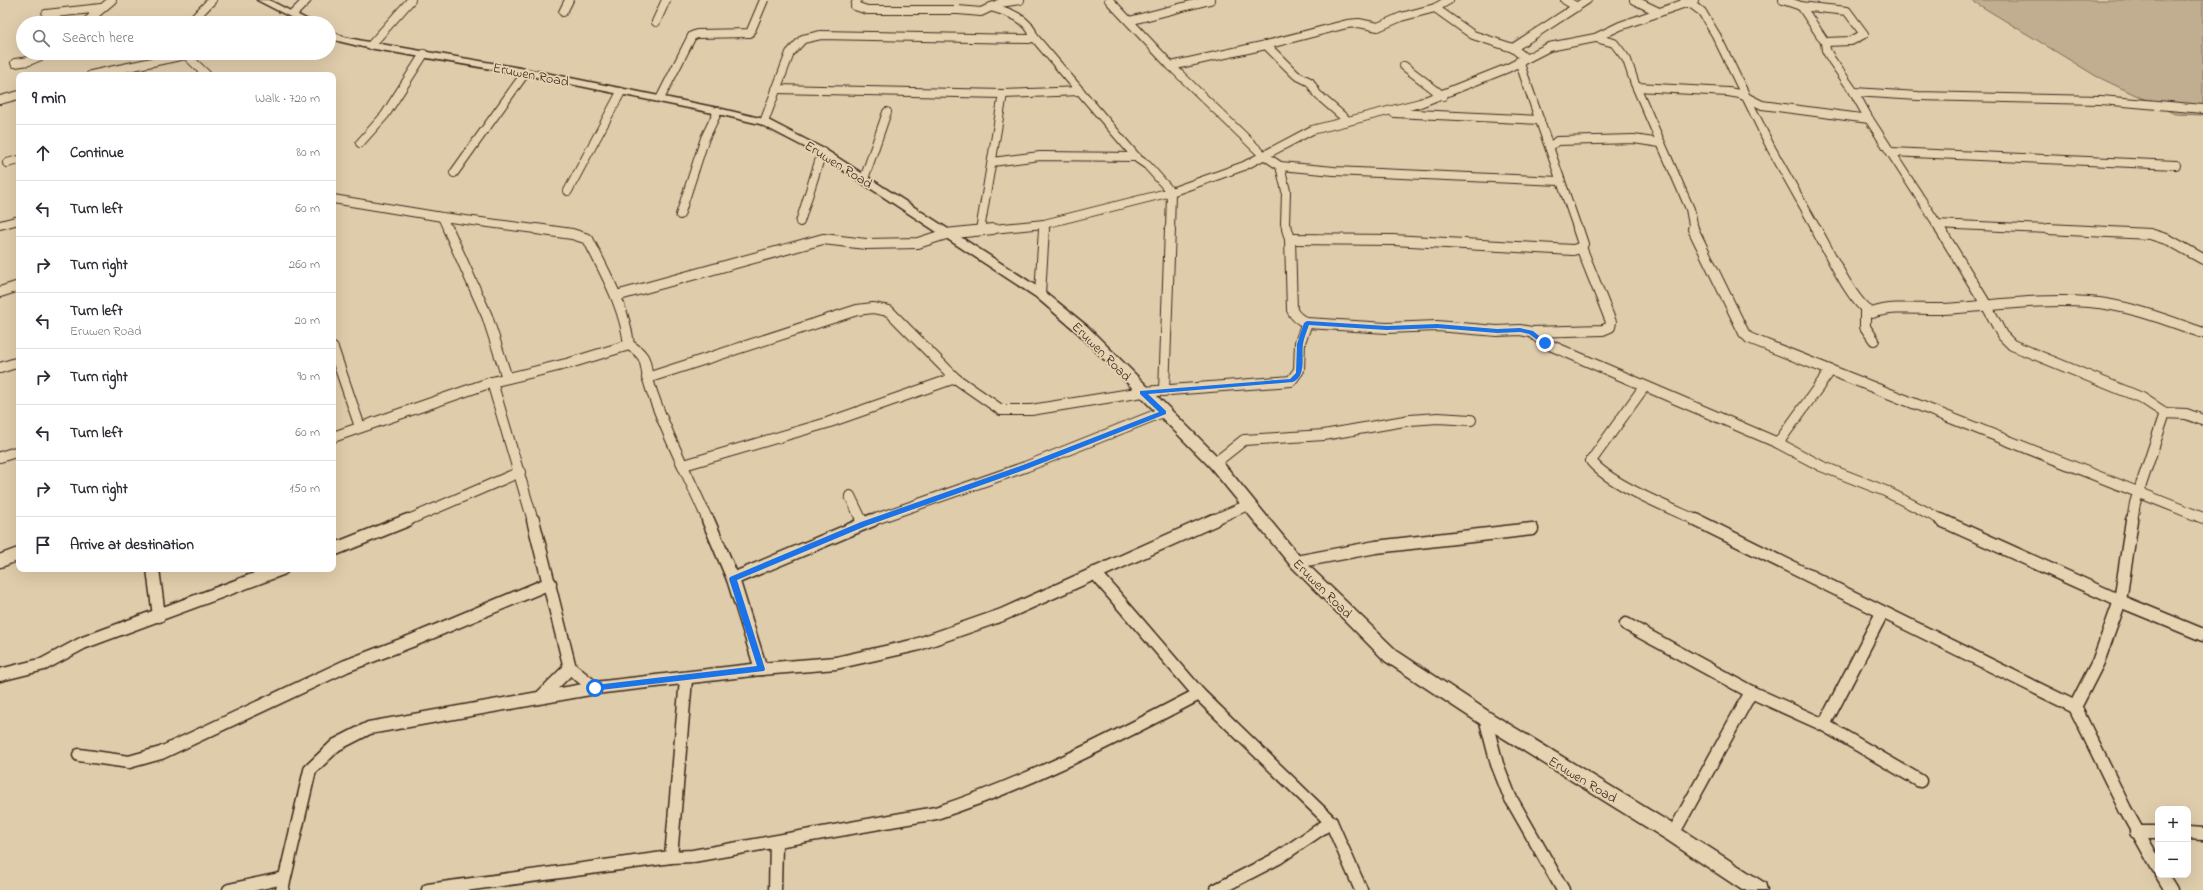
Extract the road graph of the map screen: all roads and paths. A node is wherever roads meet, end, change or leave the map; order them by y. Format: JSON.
{"nodes":[{"id":1,"x":112,"y":0,"type":"edge"},
{"id":2,"x":212,"y":0,"type":"edge"},
{"id":3,"x":262,"y":0,"type":"edge"},
{"id":4,"x":307,"y":0,"type":"edge"},
{"id":5,"x":411,"y":0,"type":"edge"},
{"id":6,"x":569,"y":0,"type":"edge"},
{"id":7,"x":666,"y":0,"type":"edge"},
{"id":8,"x":764,"y":0,"type":"edge"},
{"id":9,"x":857,"y":0,"type":"edge"},
{"id":10,"x":1021,"y":0,"type":"edge"},
{"id":11,"x":1109,"y":0,"type":"edge"},
{"id":12,"x":1210,"y":0,"type":"edge"},
{"id":13,"x":1437,"y":0,"type":"edge"},
{"id":14,"x":1449,"y":0,"type":"edge"},
{"id":15,"x":1565,"y":0,"type":"edge"},
{"id":16,"x":1587,"y":0,"type":"edge"},
{"id":17,"x":1634,"y":0,"type":"edge"},
{"id":18,"x":1694,"y":0,"type":"edge"},
{"id":19,"x":1784,"y":0,"type":"edge"},
{"id":20,"x":1684,"y":2,"type":"junction"},
{"id":21,"x":1800,"y":6,"type":"junction"},
{"id":22,"x":1577,"y":7,"type":"junction"},
{"id":23,"x":101,"y":8,"type":"junction"},
{"id":24,"x":991,"y":8,"type":"junction"},
{"id":25,"x":1435,"y":8,"type":"junction"},
{"id":26,"x":563,"y":12,"type":"dead end"},
{"id":27,"x":1012,"y":12,"type":"junction"},
{"id":28,"x":1659,"y":12,"type":"junction"},
{"id":29,"x":46,"y":14,"type":"dead end"},
{"id":30,"x":293,"y":14,"type":"junction"},
{"id":31,"x":92,"y":16,"type":"edge"},
{"id":32,"x":197,"y":16,"type":"edge"},
{"id":33,"x":297,"y":16,"type":"edge"},
{"id":34,"x":1129,"y":21,"type":"junction"},
{"id":35,"x":656,"y":22,"type":"dead end"},
{"id":36,"x":336,"y":36,"type":"edge"},
{"id":37,"x":1034,"y":37,"type":"junction"},
{"id":38,"x":1595,"y":38,"type":"junction"},
{"id":39,"x":1825,"y":42,"type":"junction"},
{"id":40,"x":371,"y":45,"type":"junction"},
{"id":41,"x":1266,"y":45,"type":"junction"},
{"id":42,"x":1513,"y":48,"type":"junction"},
{"id":43,"x":424,"y":54,"type":"junction"},
{"id":44,"x":1521,"y":59,"type":"junction"},
{"id":45,"x":31,"y":60,"type":"edge"},
{"id":46,"x":158,"y":60,"type":"edge"},
{"id":47,"x":194,"y":60,"type":"edge"},
{"id":48,"x":15,"y":63,"type":"dead end"},
{"id":49,"x":1171,"y":66,"type":"junction"},
{"id":50,"x":1404,"y":66,"type":"dead end"},
{"id":51,"x":104,"y":72,"type":"edge"},
{"id":52,"x":204,"y":72,"type":"edge"},
{"id":53,"x":526,"y":72,"type":"junction"},
{"id":54,"x":1637,"y":87,"type":"junction"},
{"id":55,"x":776,"y":89,"type":"junction"},
{"id":56,"x":1080,"y":91,"type":"junction"},
{"id":57,"x":621,"y":92,"type":"junction"},
{"id":58,"x":1854,"y":92,"type":"junction"},
{"id":59,"x":1003,"y":94,"type":"junction"},
{"id":60,"x":16,"y":96,"type":"edge"},
{"id":61,"x":1443,"y":96,"type":"junction"},
{"id":62,"x":1748,"y":98,"type":"junction"},
{"id":63,"x":0,"y":100,"type":"edge"},
{"id":64,"x":660,"y":100,"type":"junction"},
{"id":65,"x":1864,"y":109,"type":"junction"},
{"id":66,"x":2203,"y":109,"type":"edge"},
{"id":67,"x":718,"y":111,"type":"junction"},
{"id":68,"x":887,"y":112,"type":"dead end"},
{"id":69,"x":1392,"y":112,"type":"junction"},
{"id":70,"x":1857,"y":116,"type":"junction"},
{"id":71,"x":1540,"y":120,"type":"junction"},
{"id":72,"x":1869,"y":120,"type":"junction"},
{"id":73,"x":1348,"y":121,"type":"junction"},
{"id":74,"x":764,"y":122,"type":"junction"},
{"id":75,"x":1660,"y":142,"type":"junction"},
{"id":76,"x":360,"y":143,"type":"dead end"},
{"id":77,"x":1550,"y":147,"type":"junction"},
{"id":78,"x":822,"y":152,"type":"junction"},
{"id":79,"x":1891,"y":152,"type":"junction"},
{"id":80,"x":1262,"y":154,"type":"junction"},
{"id":81,"x":1137,"y":157,"type":"junction"},
{"id":82,"x":16,"y":161,"type":"edge"},
{"id":83,"x":992,"y":162,"type":"junction"},
{"id":84,"x":7,"y":163,"type":"dead end"},
{"id":85,"x":2176,"y":165,"type":"dead end"},
{"id":86,"x":1280,"y":166,"type":"junction"},
{"id":87,"x":454,"y":173,"type":"dead end"},
{"id":88,"x":864,"y":179,"type":"junction"},
{"id":89,"x":1560,"y":181,"type":"junction"},
{"id":90,"x":568,"y":191,"type":"dead end"},
{"id":91,"x":1170,"y":192,"type":"junction"},
{"id":92,"x":336,"y":199,"type":"edge"},
{"id":93,"x":680,"y":215,"type":"dead end"},
{"id":94,"x":442,"y":217,"type":"junction"},
{"id":95,"x":16,"y":221,"type":"edge"},
{"id":96,"x":800,"y":222,"type":"dead end"},
{"id":97,"x":1044,"y":224,"type":"junction"},
{"id":98,"x":1936,"y":224,"type":"junction"},
{"id":99,"x":0,"y":225,"type":"edge"},
{"id":100,"x":980,"y":230,"type":"junction"},
{"id":101,"x":946,"y":234,"type":"junction"},
{"id":102,"x":1290,"y":239,"type":"junction"},
{"id":103,"x":1581,"y":247,"type":"junction"},
{"id":104,"x":2203,"y":259,"type":"edge"},
{"id":105,"x":16,"y":287,"type":"edge"},
{"id":106,"x":0,"y":292,"type":"edge"},
{"id":107,"x":1040,"y":294,"type":"junction"},
{"id":108,"x":616,"y":296,"type":"junction"},
{"id":109,"x":1987,"y":306,"type":"junction"},
{"id":110,"x":1865,"y":310,"type":"junction"},
{"id":111,"x":1307,"y":323,"type":"junction"},
{"id":112,"x":1531,"y":332,"type":"junction"},
{"id":113,"x":2203,"y":333,"type":"edge"},
{"id":114,"x":1874,"y":340,"type":"dead end"},
{"id":115,"x":629,"y":346,"type":"junction"},
{"id":116,"x":336,"y":357,"type":"edge"},
{"id":117,"x":16,"y":363,"type":"edge"},
{"id":118,"x":0,"y":368,"type":"edge"},
{"id":119,"x":1830,"y":371,"type":"junction"},
{"id":120,"x":507,"y":378,"type":"junction"},
{"id":121,"x":647,"y":378,"type":"junction"},
{"id":122,"x":955,"y":378,"type":"junction"},
{"id":123,"x":492,"y":382,"type":"junction"},
{"id":124,"x":1644,"y":387,"type":"junction"},
{"id":125,"x":1164,"y":391,"type":"junction"},
{"id":126,"x":1143,"y":392,"type":"junction"},
{"id":127,"x":1163,"y":412,"type":"junction"},
{"id":128,"x":2166,"y":413,"type":"junction"},
{"id":129,"x":1471,"y":420,"type":"dead end"},
{"id":130,"x":2203,"y":420,"type":"edge"},
{"id":131,"x":360,"y":427,"type":"junction"},
{"id":132,"x":336,"y":436,"type":"edge"},
{"id":133,"x":1778,"y":443,"type":"junction"},
{"id":134,"x":16,"y":452,"type":"edge"},
{"id":135,"x":0,"y":457,"type":"edge"},
{"id":136,"x":1215,"y":463,"type":"junction"},
{"id":137,"x":684,"y":465,"type":"junction"},
{"id":138,"x":520,"y":472,"type":"junction"},
{"id":139,"x":2139,"y":491,"type":"junction"},
{"id":140,"x":850,"y":496,"type":"dead end"},
{"id":141,"x":1248,"y":506,"type":"junction"},
{"id":142,"x":2203,"y":518,"type":"edge"},
{"id":143,"x":863,"y":524,"type":"junction"},
{"id":144,"x":1532,"y":529,"type":"dead end"},
{"id":145,"x":336,"y":549,"type":"edge"},
{"id":146,"x":16,"y":555,"type":"edge"},
{"id":147,"x":0,"y":561,"type":"edge"},
{"id":148,"x":1296,"y":562,"type":"junction"},
{"id":149,"x":153,"y":572,"type":"edge"},
{"id":150,"x":274,"y":572,"type":"edge"},
{"id":151,"x":1095,"y":573,"type":"junction"},
{"id":152,"x":733,"y":579,"type":"junction"},
{"id":153,"x":550,"y":583,"type":"junction"},
{"id":154,"x":2120,"y":601,"type":"junction"},
{"id":155,"x":1882,"y":613,"type":"junction"},
{"id":156,"x":159,"y":616,"type":"junction"},
{"id":157,"x":1626,"y":624,"type":"dead end"},
{"id":158,"x":2203,"y":635,"type":"edge"},
{"id":159,"x":570,"y":668,"type":"junction"},
{"id":160,"x":761,"y":669,"type":"junction"},
{"id":161,"x":0,"y":675,"type":"edge"},
{"id":162,"x":686,"y":679,"type":"junction"},
{"id":163,"x":595,"y":688,"type":"junction"},
{"id":164,"x":1751,"y":692,"type":"junction"},
{"id":165,"x":1199,"y":694,"type":"junction"},
{"id":166,"x":542,"y":696,"type":"junction"},
{"id":167,"x":2075,"y":707,"type":"junction"},
{"id":168,"x":1485,"y":718,"type":"junction"},
{"id":169,"x":1824,"y":725,"type":"junction"},
{"id":170,"x":78,"y":755,"type":"dead end"},
{"id":171,"x":1920,"y":781,"type":"dead end"},
{"id":172,"x":1331,"y":822,"type":"junction"},
{"id":173,"x":2136,"y":832,"type":"junction"},
{"id":174,"x":2155,"y":832,"type":"edge"},
{"id":175,"x":2191,"y":833,"type":"edge"},
{"id":176,"x":1673,"y":834,"type":"junction"},
{"id":177,"x":2203,"y":834,"type":"edge"},
{"id":178,"x":776,"y":842,"type":"junction"},
{"id":179,"x":671,"y":857,"type":"junction"},
{"id":180,"x":2155,"y":863,"type":"edge"},
{"id":181,"x":2164,"y":878,"type":"edge"},
{"id":182,"x":283,"y":884,"type":"edge"},
{"id":183,"x":480,"y":887,"type":"edge"},
{"id":184,"x":230,"y":890,"type":"edge"},
{"id":185,"x":428,"y":890,"type":"edge"},
{"id":186,"x":775,"y":890,"type":"edge"},
{"id":187,"x":1216,"y":890,"type":"edge"},
{"id":188,"x":1361,"y":890,"type":"edge"},
{"id":189,"x":1563,"y":890,"type":"edge"},
{"id":190,"x":1758,"y":890,"type":"edge"},
{"id":191,"x":2171,"y":890,"type":"edge"}],
"edges":[{"from":1,"to":23,"type":"street"},
{"from":2,"to":32,"type":"street"},
{"from":3,"to":30,"type":"street"},
{"from":4,"to":30,"type":"street"},
{"from":5,"to":40,"type":"street"},
{"from":6,"to":26,"type":"street"},
{"from":7,"to":35,"type":"street"},
{"from":8,"to":64,"type":"street"},
{"from":9,"to":24,"type":"street"},
{"from":10,"to":24,"type":"street"},
{"from":10,"to":27,"type":"street"},
{"from":11,"to":34,"type":"street"},
{"from":12,"to":34,"type":"street"},
{"from":13,"to":25,"type":"street"},
{"from":14,"to":25,"type":"street"},
{"from":15,"to":22,"type":"street"},
{"from":16,"to":22,"type":"street"},
{"from":17,"to":28,"type":"street"},
{"from":18,"to":20,"type":"street"},
{"from":19,"to":21,"type":"street"},
{"from":20,"to":28,"type":"street"},
{"from":20,"to":62,"type":"street"},
{"from":21,"to":39,"type":"street"},
{"from":21,"to":39,"type":"street"},
{"from":22,"to":42,"type":"street"},
{"from":23,"to":29,"type":"street"},
{"from":23,"to":31,"type":"street"},
{"from":24,"to":27,"type":"street"},
{"from":25,"to":41,"type":"street"},
{"from":25,"to":42,"type":"street"},
{"from":27,"to":37,"type":"street"},
{"from":28,"to":38,"type":"street"},
{"from":30,"to":33,"type":"street"},
{"from":34,"to":49,"type":"street"},
{"from":36,"to":40,"type":"street","name":"Eruwen Road"},
{"from":37,"to":55,"type":"street"},
{"from":37,"to":56,"type":"street"},
{"from":38,"to":44,"type":"street"},
{"from":38,"to":54,"type":"street"},
{"from":39,"to":58,"type":"street"},
{"from":40,"to":43,"type":"street","name":"Eruwen Road"},
{"from":41,"to":49,"type":"street"},
{"from":41,"to":73,"type":"street"},
{"from":42,"to":44,"type":"street"},
{"from":43,"to":53,"type":"street","name":"Eruwen Road"},
{"from":43,"to":76,"type":"street"},
{"from":44,"to":61,"type":"street"},
{"from":44,"to":71,"type":"street"},
{"from":45,"to":48,"type":"street"},
{"from":46,"to":51,"type":"street"},
{"from":47,"to":52,"type":"street"},
{"from":49,"to":80,"type":"street"},
{"from":50,"to":61,"type":"street"},
{"from":53,"to":57,"type":"street","name":"Eruwen Road"},
{"from":53,"to":87,"type":"street"},
{"from":54,"to":62,"type":"street"},
{"from":54,"to":75,"type":"street"},
{"from":55,"to":59,"type":"street"},
{"from":55,"to":74,"type":"street"},
{"from":56,"to":59,"type":"street"},
{"from":56,"to":81,"type":"street"},
{"from":57,"to":64,"type":"street","name":"Eruwen Road"},
{"from":57,"to":90,"type":"street"},
{"from":58,"to":65,"type":"street"},
{"from":58,"to":66,"type":"street"},
{"from":59,"to":83,"type":"street"},
{"from":60,"to":63,"type":"street"},
{"from":61,"to":69,"type":"street"},
{"from":62,"to":70,"type":"street"},
{"from":62,"to":110,"type":"street"},
{"from":64,"to":67,"type":"street","name":"Eruwen Road"},
{"from":65,"to":70,"type":"street"},
{"from":65,"to":72,"type":"street"},
{"from":67,"to":74,"type":"street","name":"Eruwen Road"},
{"from":67,"to":93,"type":"street"},
{"from":68,"to":88,"type":"street"},
{"from":69,"to":71,"type":"street"},
{"from":69,"to":73,"type":"street"},
{"from":70,"to":72,"type":"street"},
{"from":71,"to":77,"type":"street"},
{"from":72,"to":79,"type":"street"},
{"from":73,"to":80,"type":"street"},
{"from":74,"to":78,"type":"street","name":"Eruwen Road"},
{"from":75,"to":77,"type":"street"},
{"from":75,"to":119,"type":"street"},
{"from":77,"to":89,"type":"street"},
{"from":78,"to":88,"type":"street","name":"Eruwen Road"},
{"from":78,"to":96,"type":"street"},
{"from":79,"to":85,"type":"street"},
{"from":79,"to":98,"type":"street"},
{"from":80,"to":86,"type":"street"},
{"from":80,"to":91,"type":"street"},
{"from":81,"to":83,"type":"street"},
{"from":81,"to":91,"type":"street"},
{"from":82,"to":84,"type":"street"},
{"from":83,"to":100,"type":"street"},
{"from":86,"to":89,"type":"street"},
{"from":86,"to":102,"type":"street"},
{"from":88,"to":101,"type":"street","name":"Eruwen Road"},
{"from":89,"to":103,"type":"street"},
{"from":91,"to":97,"type":"street"},
{"from":91,"to":125,"type":"street"},
{"from":92,"to":94,"type":"street"},
{"from":94,"to":108,"type":"street"},
{"from":94,"to":120,"type":"street"},
{"from":95,"to":99,"type":"street"},
{"from":97,"to":100,"type":"street"},
{"from":97,"to":107,"type":"street"},
{"from":98,"to":104,"type":"street"},
{"from":98,"to":109,"type":"street"},
{"from":100,"to":101,"type":"street"},
{"from":101,"to":107,"type":"street","name":"Eruwen Road"},
{"from":101,"to":108,"type":"street"},
{"from":102,"to":103,"type":"street"},
{"from":102,"to":111,"type":"street"},
{"from":103,"to":112,"type":"street"},
{"from":105,"to":106,"type":"street"},
{"from":107,"to":126,"type":"street","name":"Eruwen Road"},
{"from":108,"to":115,"type":"street"},
{"from":109,"to":110,"type":"street"},
{"from":109,"to":113,"type":"street"},
{"from":109,"to":128,"type":"street"},
{"from":110,"to":114,"type":"street"},
{"from":111,"to":112,"type":"street"},
{"from":111,"to":125,"type":"street"},
{"from":112,"to":124,"type":"street"},
{"from":115,"to":120,"type":"street"},
{"from":115,"to":121,"type":"street"},
{"from":116,"to":131,"type":"street"},
{"from":117,"to":118,"type":"street"},
{"from":119,"to":133,"type":"street"},
{"from":119,"to":139,"type":"street"},
{"from":120,"to":123,"type":"street"},
{"from":121,"to":122,"type":"street"},
{"from":121,"to":137,"type":"street"},
{"from":122,"to":126,"type":"street"},
{"from":122,"to":137,"type":"street"},
{"from":123,"to":131,"type":"street"},
{"from":123,"to":138,"type":"street"},
{"from":124,"to":133,"type":"street"},
{"from":124,"to":155,"type":"street"},
{"from":125,"to":126,"type":"street"},
{"from":126,"to":127,"type":"street","name":"Eruwen Road"},
{"from":127,"to":136,"type":"street","name":"Eruwen Road"},
{"from":127,"to":143,"type":"street"},
{"from":128,"to":130,"type":"street"},
{"from":128,"to":139,"type":"street"},
{"from":129,"to":136,"type":"street"},
{"from":131,"to":132,"type":"street"},
{"from":133,"to":154,"type":"street"},
{"from":134,"to":135,"type":"street"},
{"from":136,"to":141,"type":"street","name":"Eruwen Road"},
{"from":137,"to":152,"type":"street"},
{"from":138,"to":145,"type":"street"},
{"from":138,"to":153,"type":"street"},
{"from":139,"to":142,"type":"street"},
{"from":139,"to":154,"type":"street"},
{"from":140,"to":143,"type":"street"},
{"from":141,"to":148,"type":"street","name":"Eruwen Road"},
{"from":141,"to":151,"type":"street"},
{"from":143,"to":152,"type":"street"},
{"from":144,"to":148,"type":"street"},
{"from":146,"to":147,"type":"street"},
{"from":148,"to":168,"type":"street","name":"Eruwen Road"},
{"from":149,"to":156,"type":"street"},
{"from":150,"to":156,"type":"street"},
{"from":151,"to":160,"type":"street"},
{"from":151,"to":165,"type":"street"},
{"from":152,"to":160,"type":"street"},
{"from":153,"to":159,"type":"street"},
{"from":153,"to":170,"type":"street"},
{"from":154,"to":158,"type":"street"},
{"from":154,"to":167,"type":"street"},
{"from":155,"to":167,"type":"street"},
{"from":155,"to":169,"type":"street"},
{"from":156,"to":161,"type":"street"},
{"from":157,"to":164,"type":"street"},
{"from":159,"to":163,"type":"street"},
{"from":159,"to":166,"type":"street"},
{"from":160,"to":162,"type":"street"},
{"from":162,"to":163,"type":"street"},
{"from":162,"to":179,"type":"street"},
{"from":163,"to":166,"type":"street"},
{"from":164,"to":169,"type":"street"},
{"from":164,"to":176,"type":"street"},
{"from":165,"to":172,"type":"street"},
{"from":165,"to":178,"type":"street"},
{"from":166,"to":182,"type":"street"},
{"from":167,"to":173,"type":"street"},
{"from":168,"to":176,"type":"street","name":"Eruwen Road"},
{"from":168,"to":189,"type":"street"},
{"from":169,"to":171,"type":"street"},
{"from":172,"to":187,"type":"street"},
{"from":172,"to":188,"type":"street"},
{"from":173,"to":174,"type":"street"},
{"from":173,"to":180,"type":"street"},
{"from":175,"to":177,"type":"street"},
{"from":176,"to":190,"type":"street","name":"Eruwen Road"},
{"from":178,"to":179,"type":"street"},
{"from":178,"to":186,"type":"street"},
{"from":179,"to":183,"type":"street"},
{"from":181,"to":191,"type":"street"},
{"from":182,"to":184,"type":"street"},
{"from":183,"to":185,"type":"street"}]}
